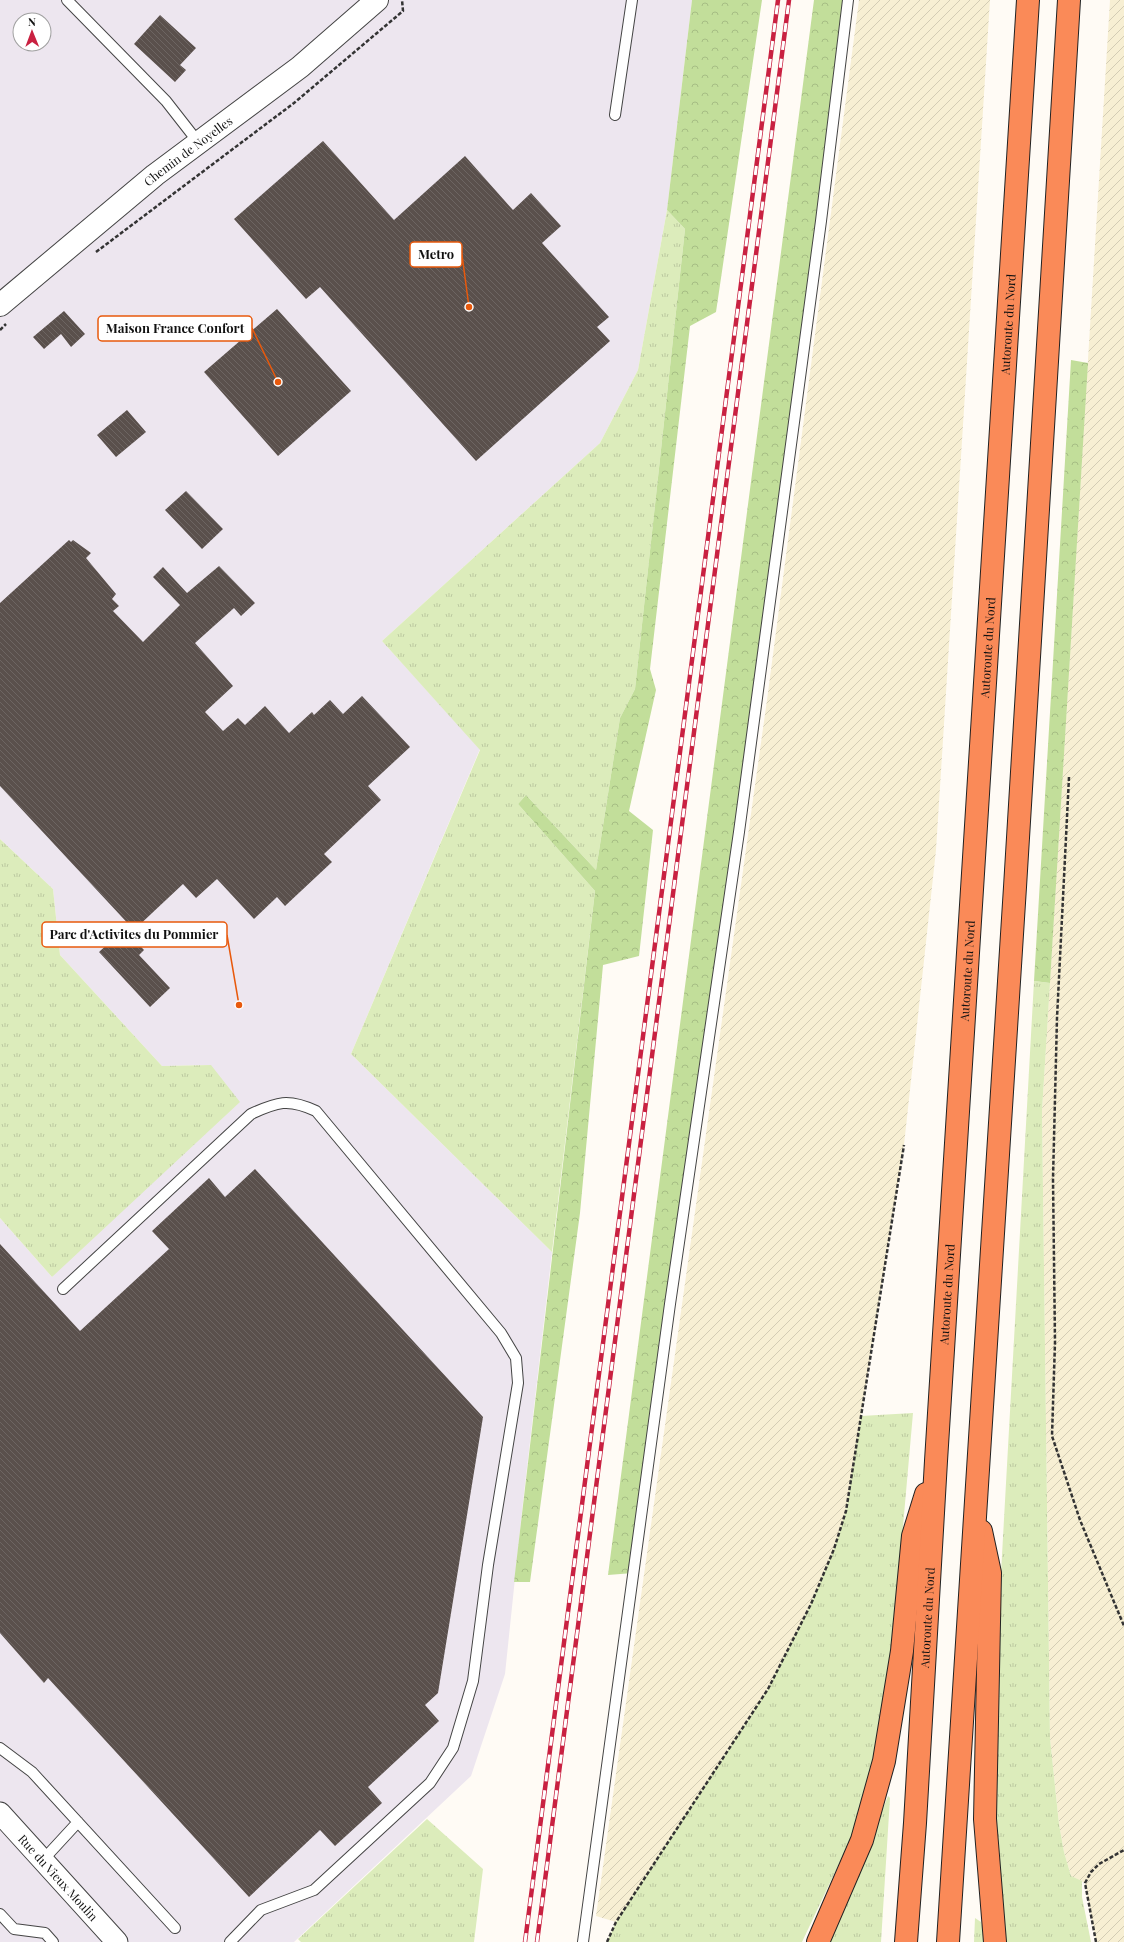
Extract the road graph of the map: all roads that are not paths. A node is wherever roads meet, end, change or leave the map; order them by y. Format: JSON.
{"nodes":[{"id":1,"x":377,"y":0,"type":"edge"},
{"id":2,"x":632,"y":0,"type":"edge"},
{"id":3,"x":848,"y":0,"type":"edge"},
{"id":4,"x":1028,"y":0,"type":"edge"},
{"id":5,"x":1069,"y":0,"type":"edge"},
{"id":6,"x":70,"y":1,"type":"edge"},
{"id":7,"x":615,"y":115,"type":"dead end"},
{"id":8,"x":198,"y":142,"type":"junction"},
{"id":9,"x":6,"y":312,"type":"edge"},
{"id":10,"x":63,"y":1289,"type":"dead end"},
{"id":11,"x":936,"y":1461,"type":"junction"},
{"id":12,"x":976,"y":1506,"type":"junction"},
{"id":13,"x":0,"y":1748,"type":"edge"},
{"id":14,"x":0,"y":1813,"type":"edge"},
{"id":15,"x":78,"y":1822,"type":"junction"},
{"id":16,"x":43,"y":1860,"type":"junction"},
{"id":17,"x":0,"y":1914,"type":"edge"},
{"id":18,"x":175,"y":1928,"type":"dead end"},
{"id":19,"x":53,"y":1942,"type":"edge"},
{"id":20,"x":117,"y":1942,"type":"edge"},
{"id":21,"x":230,"y":1942,"type":"edge"},
{"id":22,"x":583,"y":1942,"type":"edge"},
{"id":23,"x":818,"y":1942,"type":"edge"},
{"id":24,"x":906,"y":1942,"type":"edge"},
{"id":25,"x":948,"y":1942,"type":"edge"},
{"id":26,"x":995,"y":1942,"type":"edge"}],
"edges":[{"from":1,"to":8,"type":"street","name":"Chemin de Noyelles"},
{"from":2,"to":7,"type":"lane"},
{"from":3,"to":22,"type":"lane"},
{"from":4,"to":11,"type":"highway","name":"Autoroute du Nord"},
{"from":5,"to":12,"type":"highway"},
{"from":6,"to":8,"type":"lane"},
{"from":8,"to":9,"type":"street","name":"Chemin de Noyelles"},
{"from":10,"to":21,"type":"lane"},
{"from":11,"to":23,"type":"highway"},
{"from":11,"to":24,"type":"highway","name":"Autoroute du Nord"},
{"from":12,"to":25,"type":"highway"},
{"from":12,"to":26,"type":"highway"},
{"from":13,"to":15,"type":"lane"},
{"from":14,"to":16,"type":"street","name":"Rue du Vieux Moulin"},
{"from":15,"to":16,"type":"lane"},
{"from":15,"to":18,"type":"lane"},
{"from":16,"to":20,"type":"street","name":"Rue du Vieux Moulin"},
{"from":17,"to":19,"type":"lane"}]}
